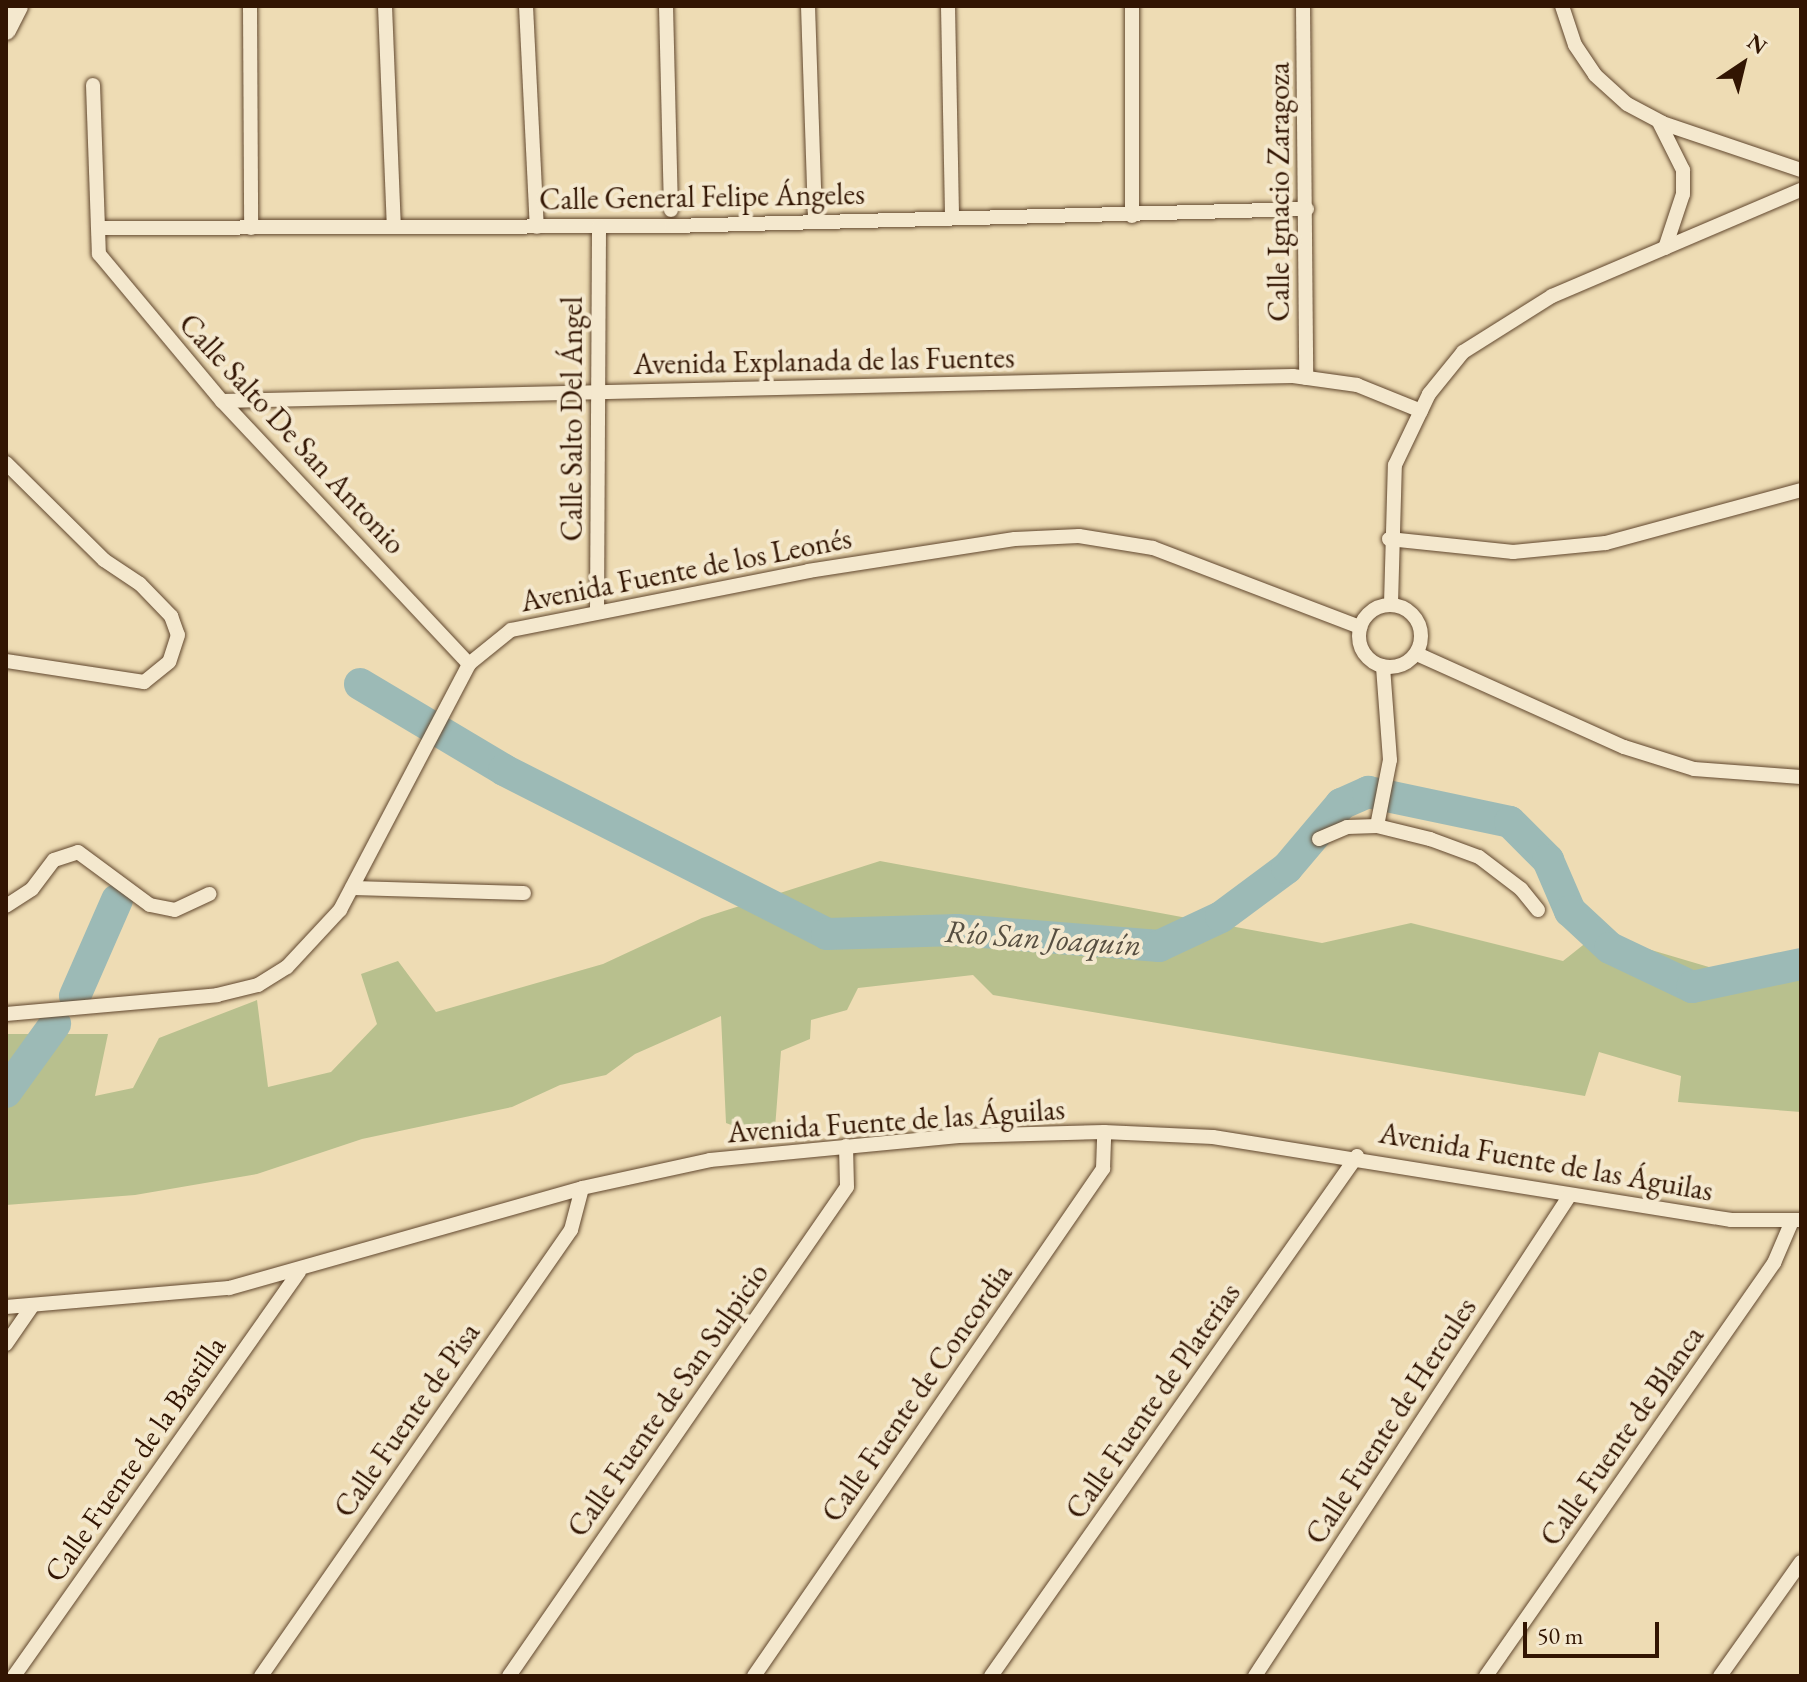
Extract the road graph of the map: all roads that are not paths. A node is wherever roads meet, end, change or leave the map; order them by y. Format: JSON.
{"nodes":[{"id":1,"x":18,"y":6,"type":"edge"},
{"id":2,"x":250,"y":6,"type":"edge"},
{"id":3,"x":385,"y":6,"type":"edge"},
{"id":4,"x":526,"y":6,"type":"edge"},
{"id":5,"x":666,"y":6,"type":"edge"},
{"id":6,"x":808,"y":6,"type":"edge"},
{"id":7,"x":948,"y":6,"type":"edge"},
{"id":8,"x":1132,"y":6,"type":"edge"},
{"id":9,"x":1303,"y":6,"type":"edge"},
{"id":10,"x":1562,"y":6,"type":"edge"},
{"id":11,"x":6,"y":30,"type":"edge"},
{"id":12,"x":93,"y":85,"type":"dead end"},
{"id":13,"x":1659,"y":122,"type":"junction"},
{"id":14,"x":1801,"y":170,"type":"edge"},
{"id":15,"x":1801,"y":190,"type":"edge"},
{"id":16,"x":1307,"y":209,"type":"junction"},
{"id":17,"x":671,"y":210,"type":"dead end"},
{"id":18,"x":1132,"y":216,"type":"junction"},
{"id":19,"x":952,"y":218,"type":"junction"},
{"id":20,"x":815,"y":221,"type":"junction"},
{"id":21,"x":599,"y":226,"type":"junction"},
{"id":22,"x":394,"y":227,"type":"junction"},
{"id":23,"x":537,"y":227,"type":"junction"},
{"id":24,"x":99,"y":228,"type":"junction"},
{"id":25,"x":251,"y":228,"type":"junction"},
{"id":26,"x":1665,"y":248,"type":"junction"},
{"id":27,"x":1306,"y":378,"type":"junction"},
{"id":28,"x":596,"y":392,"type":"junction"},
{"id":29,"x":222,"y":401,"type":"junction"},
{"id":30,"x":1421,"y":411,"type":"junction"},
{"id":31,"x":6,"y":463,"type":"edge"},
{"id":32,"x":1801,"y":490,"type":"edge"},
{"id":33,"x":1389,"y":539,"type":"junction"},
{"id":34,"x":1391,"y":604,"type":"junction"},
{"id":35,"x":597,"y":611,"type":"junction"},
{"id":36,"x":1360,"y":627,"type":"junction"},
{"id":37,"x":1417,"y":654,"type":"junction"},
{"id":38,"x":6,"y":661,"type":"edge"},
{"id":39,"x":469,"y":664,"type":"junction"},
{"id":40,"x":1383,"y":666,"type":"junction"},
{"id":41,"x":1801,"y":777,"type":"edge"},
{"id":42,"x":1377,"y":826,"type":"junction"},
{"id":43,"x":1319,"y":839,"type":"dead end"},
{"id":44,"x":352,"y":888,"type":"junction"},
{"id":45,"x":524,"y":893,"type":"dead end"},
{"id":46,"x":210,"y":894,"type":"dead end"},
{"id":47,"x":6,"y":906,"type":"edge"},
{"id":48,"x":1538,"y":910,"type":"dead end"},
{"id":49,"x":6,"y":1014,"type":"edge"},
{"id":50,"x":1104,"y":1132,"type":"junction"},
{"id":51,"x":846,"y":1146,"type":"junction"},
{"id":52,"x":1357,"y":1156,"type":"junction"},
{"id":53,"x":582,"y":1188,"type":"junction"},
{"id":54,"x":1570,"y":1195,"type":"junction"},
{"id":55,"x":1797,"y":1221,"type":"edge"},
{"id":56,"x":299,"y":1272,"type":"junction"},
{"id":57,"x":33,"y":1305,"type":"junction"},
{"id":58,"x":6,"y":1307,"type":"edge"},
{"id":59,"x":6,"y":1344,"type":"edge"},
{"id":60,"x":1801,"y":1562,"type":"edge"},
{"id":61,"x":14,"y":1676,"type":"edge"},
{"id":62,"x":261,"y":1676,"type":"edge"},
{"id":63,"x":509,"y":1676,"type":"edge"},
{"id":64,"x":754,"y":1676,"type":"edge"},
{"id":65,"x":991,"y":1676,"type":"edge"},
{"id":66,"x":1255,"y":1676,"type":"edge"},
{"id":67,"x":1486,"y":1676,"type":"edge"},
{"id":68,"x":1720,"y":1676,"type":"edge"}],
"edges":[{"from":1,"to":11,"type":"main road"},
{"from":2,"to":25,"type":"street"},
{"from":3,"to":22,"type":"street"},
{"from":4,"to":23,"type":"street"},
{"from":5,"to":17,"type":"street"},
{"from":6,"to":20,"type":"street"},
{"from":7,"to":19,"type":"street"},
{"from":8,"to":18,"type":"street"},
{"from":9,"to":16,"type":"street","name":"Calle Ignacio Zaragoza"},
{"from":10,"to":13,"type":"street"},
{"from":12,"to":24,"type":"street","name":"Calle Salto De San Antonio"},
{"from":13,"to":14,"type":"street"},
{"from":13,"to":26,"type":"street"},
{"from":15,"to":26,"type":"street"},
{"from":16,"to":18,"type":"street","name":"Calle General Felipe Ángeles"},
{"from":16,"to":27,"type":"street","name":"Calle Ignacio Zaragoza"},
{"from":18,"to":19,"type":"street","name":"Calle General Felipe Ángeles"},
{"from":19,"to":20,"type":"street","name":"Calle General Felipe Ángeles"},
{"from":20,"to":21,"type":"street","name":"Calle General Felipe Ángeles"},
{"from":21,"to":23,"type":"street","name":"Calle General Felipe Ángeles"},
{"from":21,"to":28,"type":"street","name":"Calle Salto Del Ángel"},
{"from":22,"to":23,"type":"street","name":"Calle General Felipe Ángeles"},
{"from":22,"to":25,"type":"street","name":"Calle General Felipe Ángeles"},
{"from":24,"to":25,"type":"street","name":"Calle General Felipe Ángeles"},
{"from":24,"to":29,"type":"street","name":"Calle Salto De San Antonio"},
{"from":26,"to":30,"type":"street"},
{"from":27,"to":28,"type":"street","name":"Avenida Explanada de las Fuentes"},
{"from":27,"to":30,"type":"street","name":"Avenida Explanada de las Fuentes"},
{"from":28,"to":29,"type":"street","name":"Avenida Explanada de las Fuentes"},
{"from":28,"to":35,"type":"street","name":"Calle Salto Del Ángel"},
{"from":29,"to":39,"type":"street","name":"Calle Salto De San Antonio"},
{"from":30,"to":33,"type":"street"},
{"from":31,"to":38,"type":"street"},
{"from":32,"to":33,"type":"street"},
{"from":33,"to":34,"type":"street"},
{"from":34,"to":36,"type":"street"},
{"from":34,"to":37,"type":"street"},
{"from":35,"to":36,"type":"street","name":"Avenida Fuente de los Leonés"},
{"from":35,"to":39,"type":"street","name":"Avenida Fuente de los Leonés"},
{"from":36,"to":40,"type":"street"},
{"from":37,"to":40,"type":"street"},
{"from":37,"to":41,"type":"street"},
{"from":39,"to":44,"type":"street","name":"Avenida Fuente de los Leonés"},
{"from":40,"to":42,"type":"street"},
{"from":42,"to":43,"type":"street"},
{"from":42,"to":48,"type":"street"},
{"from":44,"to":45,"type":"street"},
{"from":44,"to":49,"type":"street","name":"Avenida Fuente de los Leonés"},
{"from":46,"to":47,"type":"street"},
{"from":50,"to":51,"type":"street","name":"Avenida Fuente de las Águilas"},
{"from":50,"to":52,"type":"street","name":"Avenida Fuente de las Águilas"},
{"from":50,"to":64,"type":"street","name":"Calle Fuente de Concordia"},
{"from":51,"to":53,"type":"street","name":"Avenida Fuente de las Águilas"},
{"from":51,"to":63,"type":"street","name":"Calle Fuente de San Sulpicio"},
{"from":52,"to":54,"type":"street","name":"Avenida Fuente de las Águilas"},
{"from":52,"to":65,"type":"street","name":"Calle Fuente de Platerias"},
{"from":53,"to":56,"type":"street","name":"Avenida Fuente de las Águilas"},
{"from":53,"to":62,"type":"street","name":"Calle Fuente de Pisa"},
{"from":54,"to":55,"type":"street","name":"Avenida Fuente de las Águilas"},
{"from":54,"to":66,"type":"street","name":"Calle Fuente de Hercules"},
{"from":55,"to":67,"type":"street","name":"Calle Fuente de Blanca"},
{"from":56,"to":57,"type":"street","name":"Avenida Fuente de las Águilas"},
{"from":56,"to":61,"type":"street","name":"Calle Fuente de la Bastilla"},
{"from":57,"to":58,"type":"street","name":"Avenida Fuente de las Águilas"},
{"from":57,"to":59,"type":"street"},
{"from":60,"to":68,"type":"street"}]}
